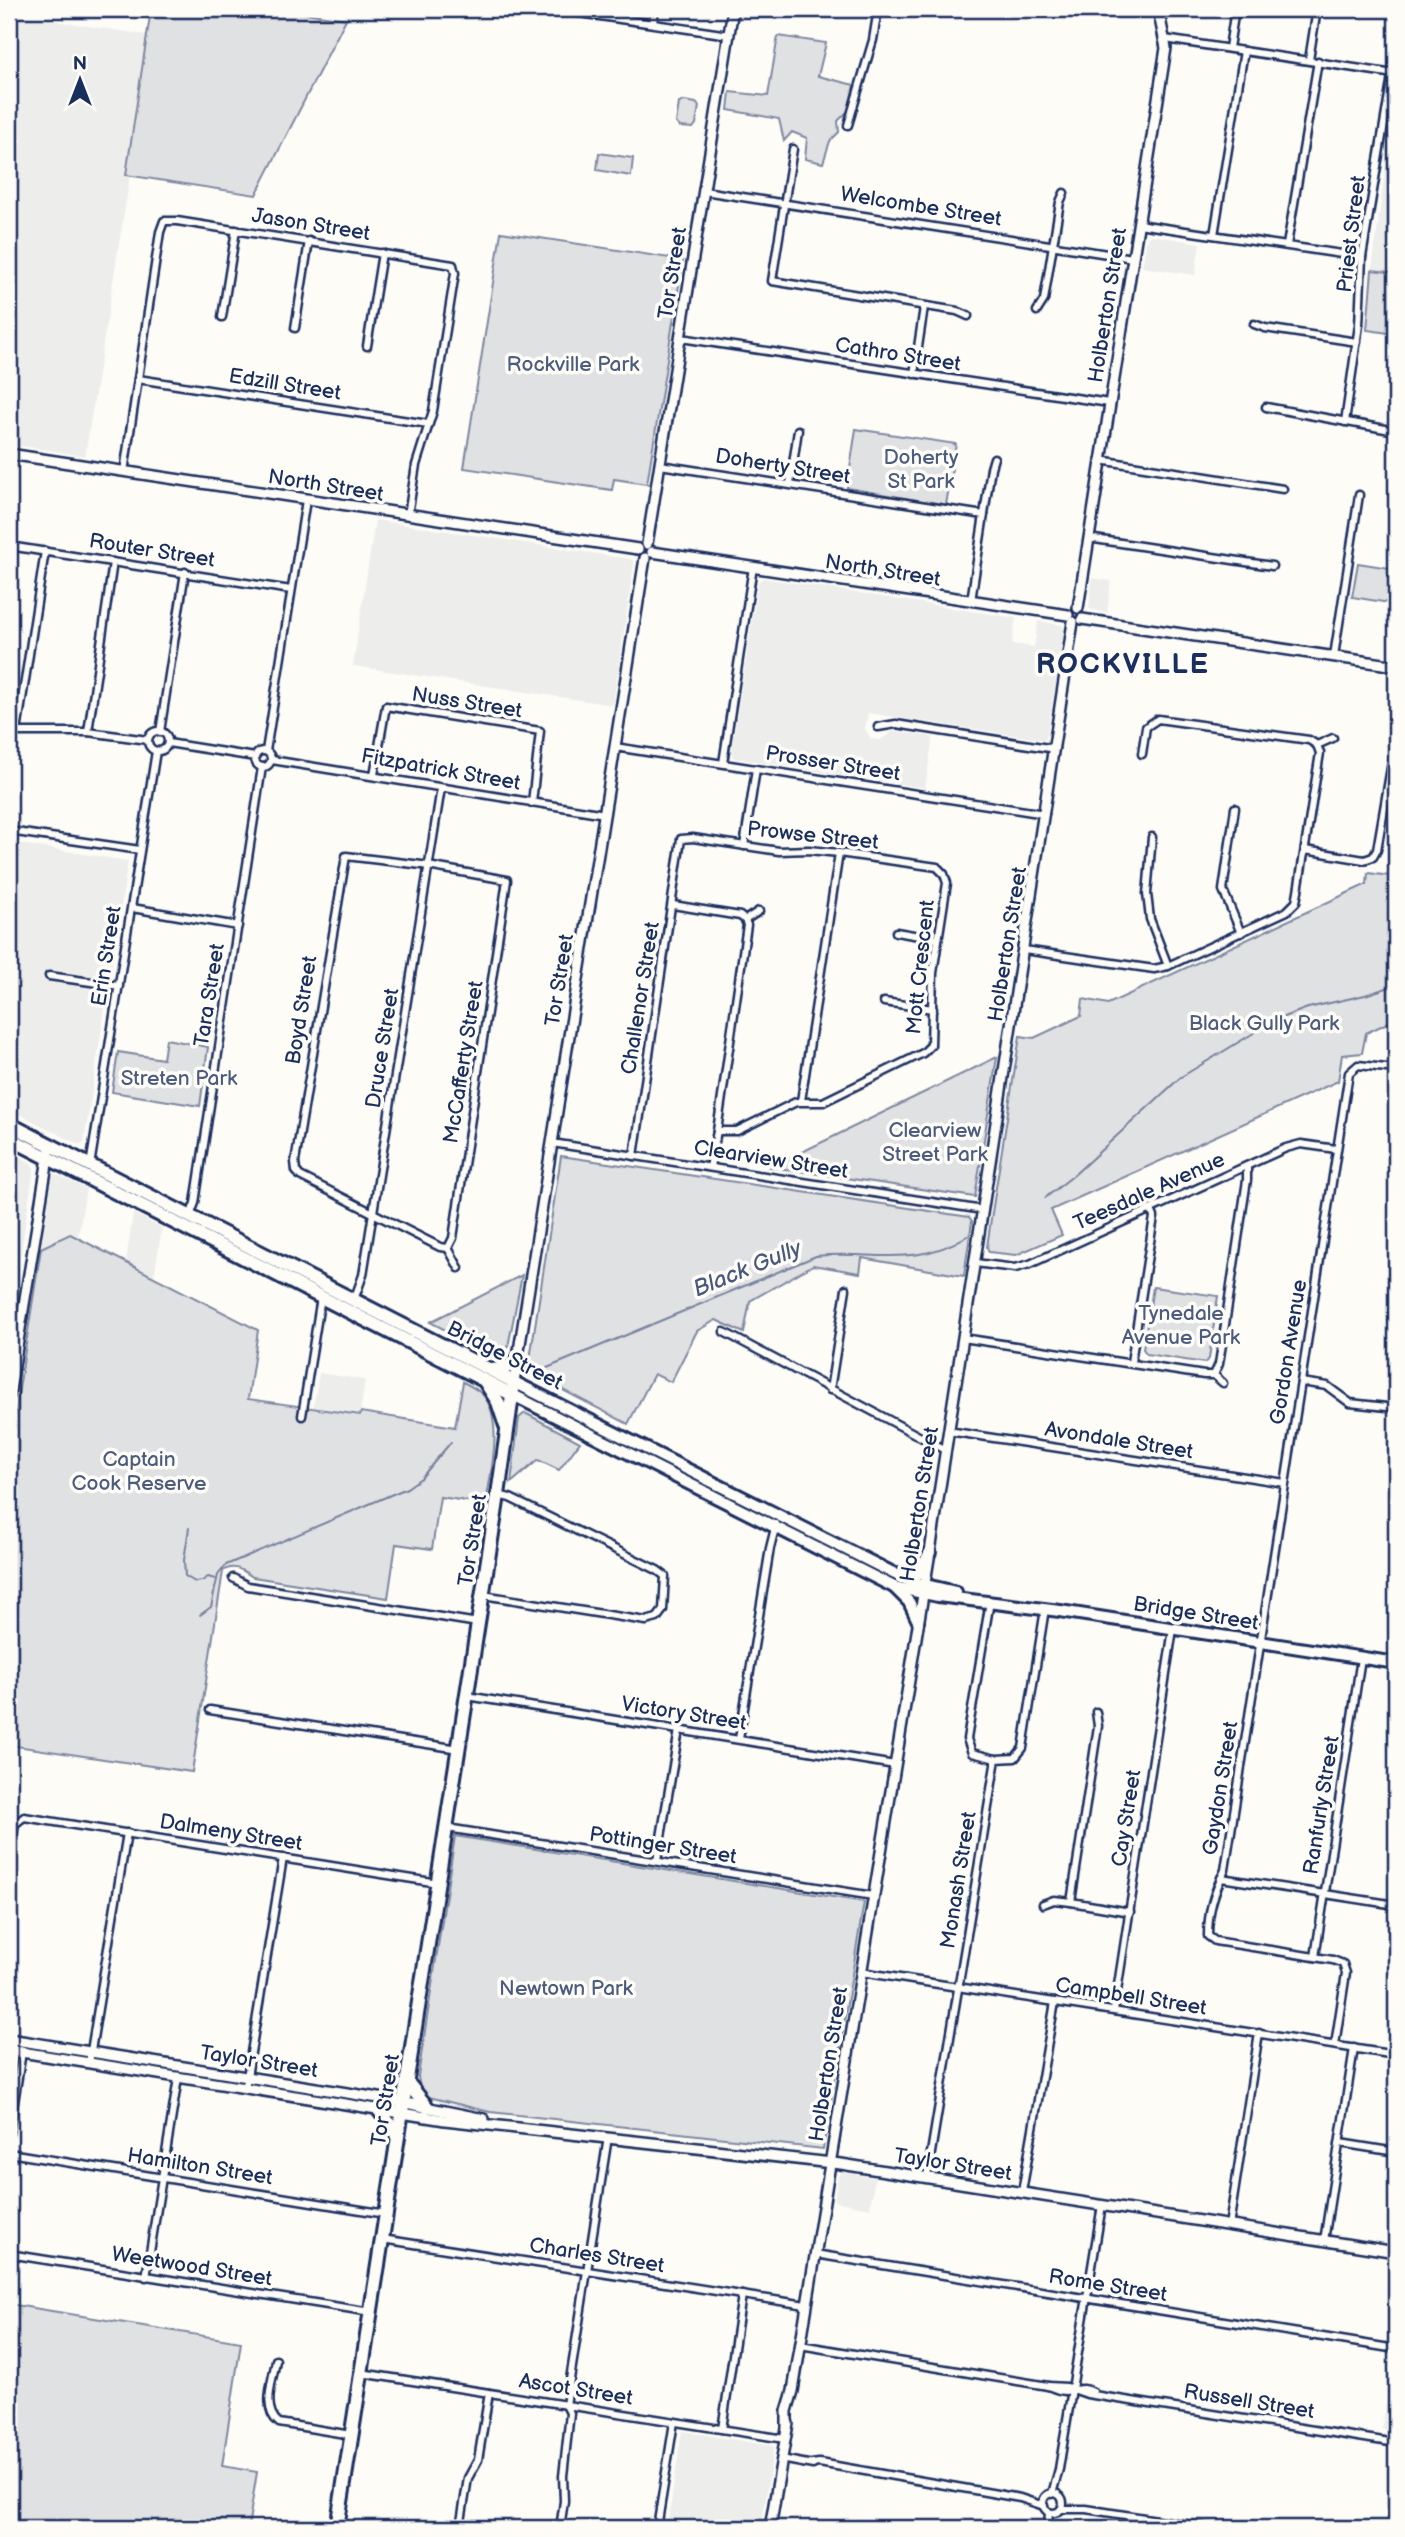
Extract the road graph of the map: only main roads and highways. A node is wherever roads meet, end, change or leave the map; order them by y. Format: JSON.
{"nodes":[{"id":1,"x":9,"y":1124,"type":"edge"},
{"id":2,"x":9,"y":1138,"type":"edge"},
{"id":3,"x":187,"y":1222,"type":"junction"},
{"id":4,"x":351,"y":1305,"type":"junction"},
{"id":5,"x":517,"y":1361,"type":"road end"},
{"id":6,"x":489,"y":1376,"type":"junction"},
{"id":7,"x":513,"y":1388,"type":"junction"},
{"id":8,"x":535,"y":1406,"type":"junction"},
{"id":9,"x":510,"y":1416,"type":"junction"},
{"id":10,"x":508,"y":1430,"type":"junction"},
{"id":11,"x":930,"y":1552,"type":"road end"},
{"id":12,"x":895,"y":1574,"type":"junction"},
{"id":13,"x":894,"y":1587,"type":"junction"},
{"id":14,"x":923,"y":1589,"type":"junction"},
{"id":15,"x":918,"y":1621,"type":"road end"},
{"id":16,"x":1396,"y":1663,"type":"edge"},
{"id":17,"x":407,"y":2082,"type":"junction"},
{"id":18,"x":427,"y":2107,"type":"road end"},
{"id":19,"x":379,"y":2110,"type":"road end"},
{"id":20,"x":398,"y":2135,"type":"junction"},
{"id":21,"x":337,"y":2528,"type":"edge"}],
"edges":[{"from":1,"to":3,"type":"highway","name":"Bridge Street"},
{"from":2,"to":3,"type":"highway","name":"Bridge Street"},
{"from":3,"to":4,"type":"highway","name":"Bridge Street"},
{"from":3,"to":4,"type":"highway","name":"Bridge Street"},
{"from":4,"to":6,"type":"highway","name":"Bridge Street"},
{"from":5,"to":6,"type":"highway"},
{"from":6,"to":7,"type":"highway","name":"Bridge Street"},
{"from":6,"to":10,"type":"highway"},
{"from":7,"to":8,"type":"main road","name":"Bridge Street"},
{"from":7,"to":9,"type":"highway","name":"Tor Street"},
{"from":7,"to":12,"type":"main road","name":"Bridge Street"},
{"from":8,"to":9,"type":"main road"},
{"from":8,"to":13,"type":"main road","name":"Bridge Street"},
{"from":9,"to":10,"type":"highway","name":"Tor Street"},
{"from":10,"to":17,"type":"highway","name":"Tor Street"},
{"from":11,"to":12,"type":"main road"},
{"from":12,"to":14,"type":"main road","name":"Bridge Street"},
{"from":13,"to":14,"type":"main road","name":"Bridge Street"},
{"from":13,"to":15,"type":"main road"},
{"from":14,"to":16,"type":"main road","name":"Bridge Street"},
{"from":17,"to":18,"type":"highway"},
{"from":17,"to":20,"type":"highway","name":"Tor Street"},
{"from":19,"to":20,"type":"highway"},
{"from":20,"to":21,"type":"highway","name":"Tor Street"}]}
